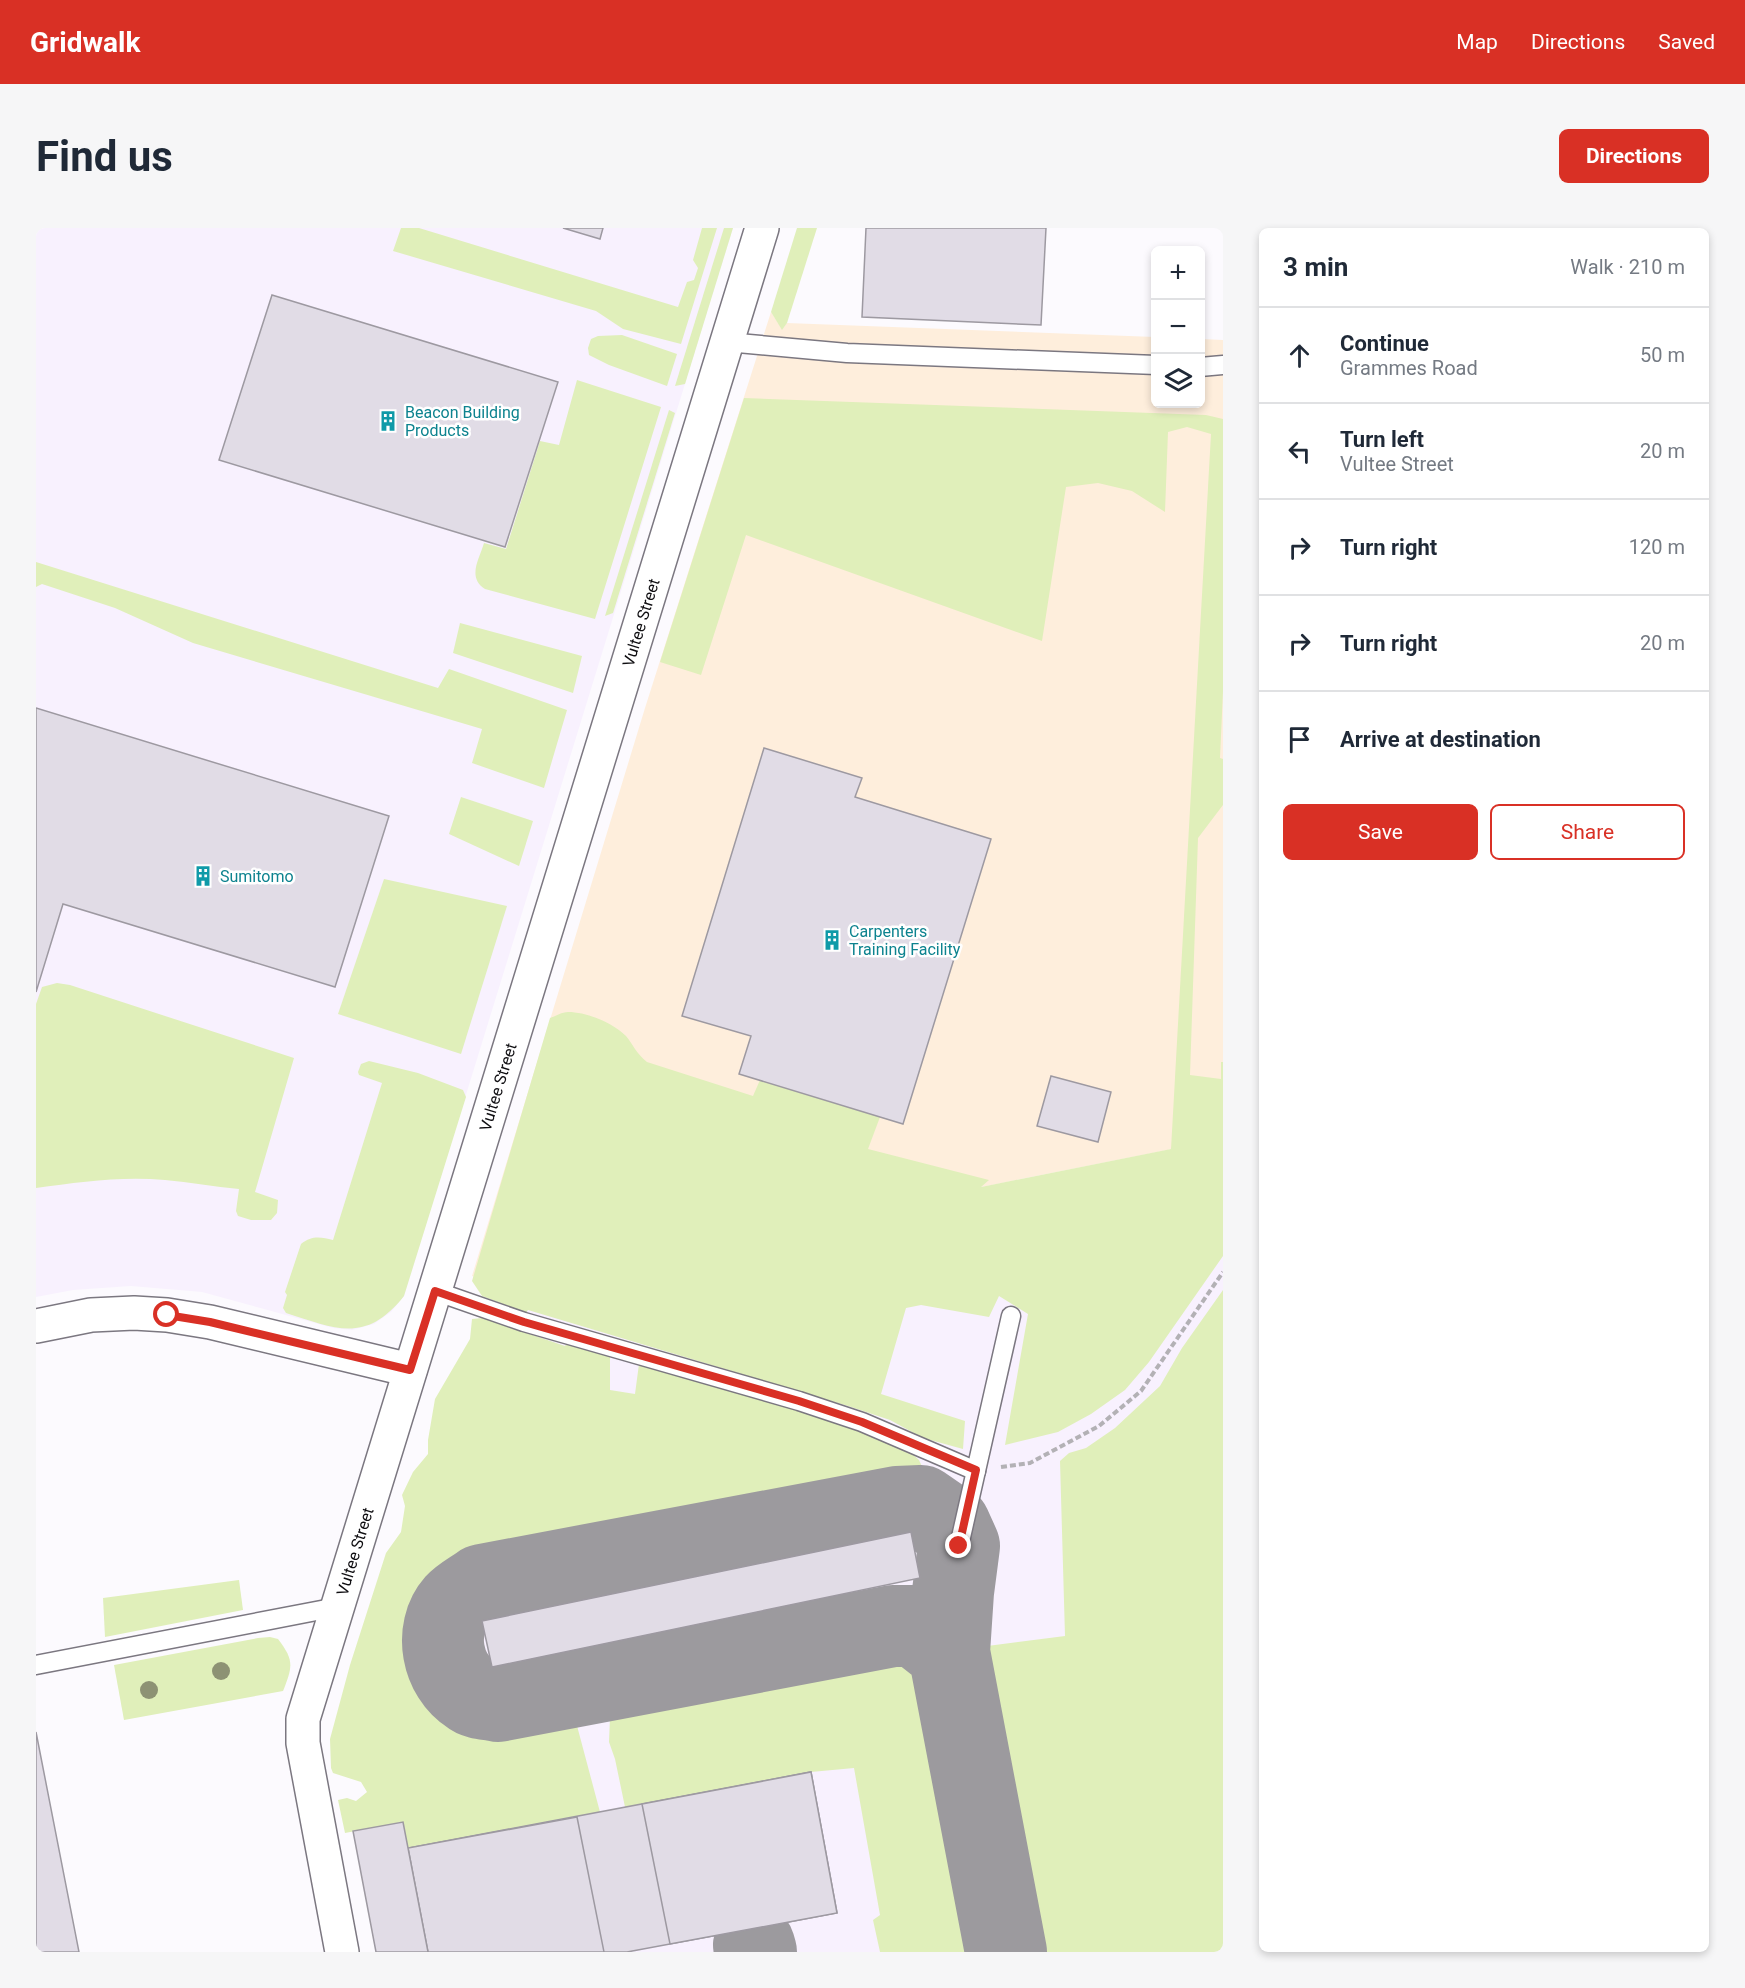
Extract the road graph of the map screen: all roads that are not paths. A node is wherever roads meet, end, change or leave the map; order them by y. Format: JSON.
{"nodes":[{"id":1,"x":762,"y":228,"type":"edge"},
{"id":2,"x":727,"y":342,"type":"junction"},
{"id":3,"x":1223,"y":365,"type":"edge"},
{"id":4,"x":1151,"y":366,"type":"edge"},
{"id":5,"x":1205,"y":367,"type":"edge"},
{"id":6,"x":435,"y":1291,"type":"junction"},
{"id":7,"x":1011,"y":1316,"type":"dead end"},
{"id":8,"x":36,"y":1326,"type":"edge"},
{"id":9,"x":410,"y":1370,"type":"junction"},
{"id":10,"x":976,"y":1470,"type":"junction"},
{"id":11,"x":959,"y":1546,"type":"dead end"},
{"id":12,"x":337,"y":1607,"type":"junction"},
{"id":13,"x":36,"y":1665,"type":"edge"},
{"id":14,"x":342,"y":1952,"type":"edge"}],
"edges":[{"from":1,"to":2,"type":"street","name":"Vultee Street"},
{"from":2,"to":4,"type":"lane"},
{"from":2,"to":6,"type":"street","name":"Vultee Street"},
{"from":3,"to":5,"type":"lane"},
{"from":6,"to":9,"type":"street","name":"Vultee Street"},
{"from":6,"to":10,"type":"lane"},
{"from":7,"to":10,"type":"lane"},
{"from":8,"to":9,"type":"street"},
{"from":9,"to":12,"type":"street","name":"Vultee Street"},
{"from":10,"to":11,"type":"lane"},
{"from":12,"to":13,"type":"lane"},
{"from":12,"to":14,"type":"street","name":"Vultee Street"}]}
